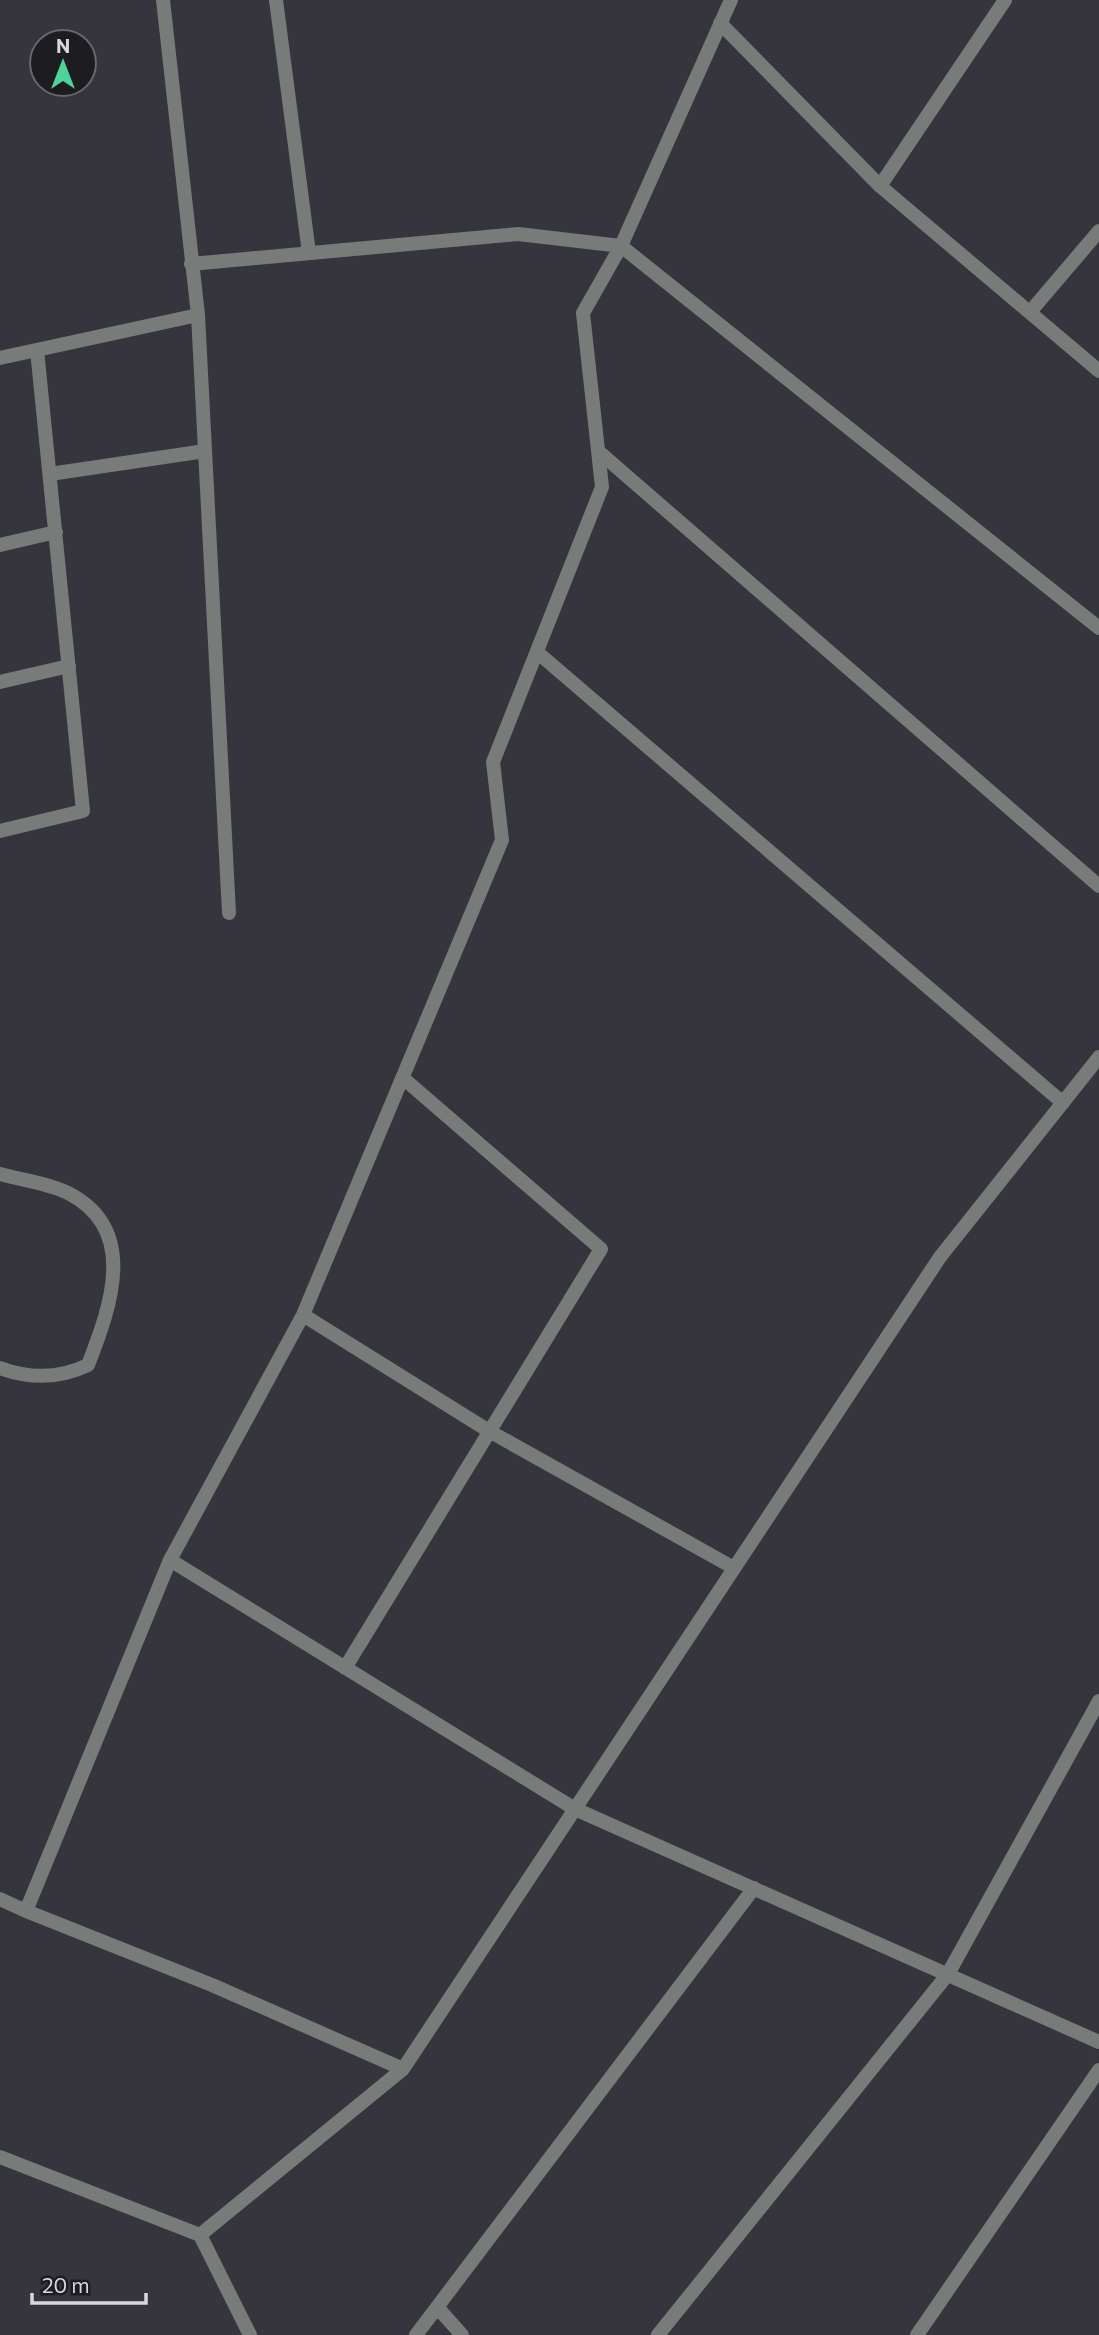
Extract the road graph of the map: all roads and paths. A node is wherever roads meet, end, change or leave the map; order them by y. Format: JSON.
{"nodes":[{"id":1,"x":163,"y":0,"type":"edge"},
{"id":2,"x":276,"y":0,"type":"edge"},
{"id":3,"x":731,"y":0,"type":"edge"},
{"id":4,"x":1005,"y":0,"type":"edge"},
{"id":5,"x":720,"y":23,"type":"junction"},
{"id":6,"x":880,"y":186,"type":"junction"},
{"id":7,"x":1099,"y":232,"type":"edge"},
{"id":8,"x":621,"y":246,"type":"junction"},
{"id":9,"x":309,"y":253,"type":"junction"},
{"id":10,"x":191,"y":264,"type":"junction"},
{"id":11,"x":1030,"y":312,"type":"junction"},
{"id":12,"x":198,"y":315,"type":"junction"},
{"id":13,"x":37,"y":350,"type":"junction"},
{"id":14,"x":0,"y":358,"type":"edge"},
{"id":15,"x":1099,"y":371,"type":"edge"},
{"id":16,"x":205,"y":451,"type":"junction"},
{"id":17,"x":598,"y":451,"type":"junction"},
{"id":18,"x":50,"y":474,"type":"junction"},
{"id":19,"x":56,"y":531,"type":"junction"},
{"id":20,"x":0,"y":545,"type":"edge"},
{"id":21,"x":1099,"y":628,"type":"edge"},
{"id":22,"x":537,"y":652,"type":"junction"},
{"id":23,"x":69,"y":666,"type":"junction"},
{"id":24,"x":0,"y":682,"type":"edge"},
{"id":25,"x":0,"y":831,"type":"edge"},
{"id":26,"x":1099,"y":886,"type":"edge"},
{"id":27,"x":229,"y":913,"type":"dead end"},
{"id":28,"x":1099,"y":1057,"type":"edge"},
{"id":29,"x":403,"y":1078,"type":"junction"},
{"id":30,"x":1063,"y":1103,"type":"junction"},
{"id":31,"x":0,"y":1174,"type":"edge"},
{"id":32,"x":303,"y":1315,"type":"junction"},
{"id":33,"x":0,"y":1368,"type":"edge"},
{"id":34,"x":489,"y":1431,"type":"junction"},
{"id":35,"x":170,"y":1560,"type":"junction"},
{"id":36,"x":734,"y":1568,"type":"junction"},
{"id":37,"x":345,"y":1668,"type":"junction"},
{"id":38,"x":1099,"y":1701,"type":"edge"},
{"id":39,"x":575,"y":1809,"type":"junction"},
{"id":40,"x":754,"y":1888,"type":"junction"},
{"id":41,"x":0,"y":1899,"type":"edge"},
{"id":42,"x":26,"y":1911,"type":"junction"},
{"id":43,"x":947,"y":1974,"type":"junction"},
{"id":44,"x":1099,"y":2042,"type":"edge"},
{"id":45,"x":403,"y":2069,"type":"junction"},
{"id":46,"x":1099,"y":2070,"type":"edge"},
{"id":47,"x":0,"y":2157,"type":"edge"},
{"id":48,"x":200,"y":2235,"type":"junction"},
{"id":49,"x":437,"y":2307,"type":"junction"},
{"id":50,"x":250,"y":2335,"type":"edge"},
{"id":51,"x":416,"y":2335,"type":"edge"},
{"id":52,"x":462,"y":2335,"type":"edge"},
{"id":53,"x":658,"y":2335,"type":"edge"},
{"id":54,"x":917,"y":2335,"type":"edge"}],
"edges":[{"from":1,"to":10,"type":"street"},
{"from":2,"to":9,"type":"street"},
{"from":3,"to":5,"type":"street"},
{"from":4,"to":6,"type":"street"},
{"from":5,"to":6,"type":"street"},
{"from":5,"to":8,"type":"street"},
{"from":6,"to":11,"type":"street"},
{"from":7,"to":11,"type":"street"},
{"from":8,"to":9,"type":"street"},
{"from":8,"to":17,"type":"street"},
{"from":8,"to":21,"type":"street"},
{"from":9,"to":10,"type":"street"},
{"from":10,"to":12,"type":"street"},
{"from":11,"to":15,"type":"street"},
{"from":12,"to":13,"type":"street"},
{"from":12,"to":16,"type":"street"},
{"from":13,"to":14,"type":"street"},
{"from":13,"to":18,"type":"street"},
{"from":16,"to":18,"type":"street"},
{"from":16,"to":27,"type":"street"},
{"from":17,"to":22,"type":"street"},
{"from":17,"to":26,"type":"street"},
{"from":18,"to":19,"type":"street"},
{"from":19,"to":20,"type":"street"},
{"from":19,"to":23,"type":"street"},
{"from":22,"to":29,"type":"street"},
{"from":22,"to":30,"type":"street"},
{"from":23,"to":24,"type":"street"},
{"from":23,"to":25,"type":"street"},
{"from":28,"to":30,"type":"street"},
{"from":29,"to":32,"type":"street"},
{"from":29,"to":34,"type":"street"},
{"from":30,"to":36,"type":"street"},
{"from":31,"to":33,"type":"street"},
{"from":32,"to":34,"type":"street"},
{"from":32,"to":35,"type":"street"},
{"from":34,"to":36,"type":"street"},
{"from":34,"to":37,"type":"street"},
{"from":35,"to":37,"type":"street"},
{"from":35,"to":42,"type":"street"},
{"from":36,"to":39,"type":"street"},
{"from":37,"to":39,"type":"street"},
{"from":38,"to":43,"type":"street"},
{"from":39,"to":40,"type":"street"},
{"from":39,"to":45,"type":"street"},
{"from":40,"to":43,"type":"street"},
{"from":40,"to":49,"type":"street"},
{"from":41,"to":42,"type":"street"},
{"from":42,"to":45,"type":"street"},
{"from":43,"to":44,"type":"street"},
{"from":43,"to":53,"type":"street"},
{"from":45,"to":48,"type":"street"},
{"from":46,"to":54,"type":"street"},
{"from":47,"to":48,"type":"street"},
{"from":48,"to":50,"type":"street"},
{"from":49,"to":51,"type":"street"},
{"from":49,"to":52,"type":"street"}]}
